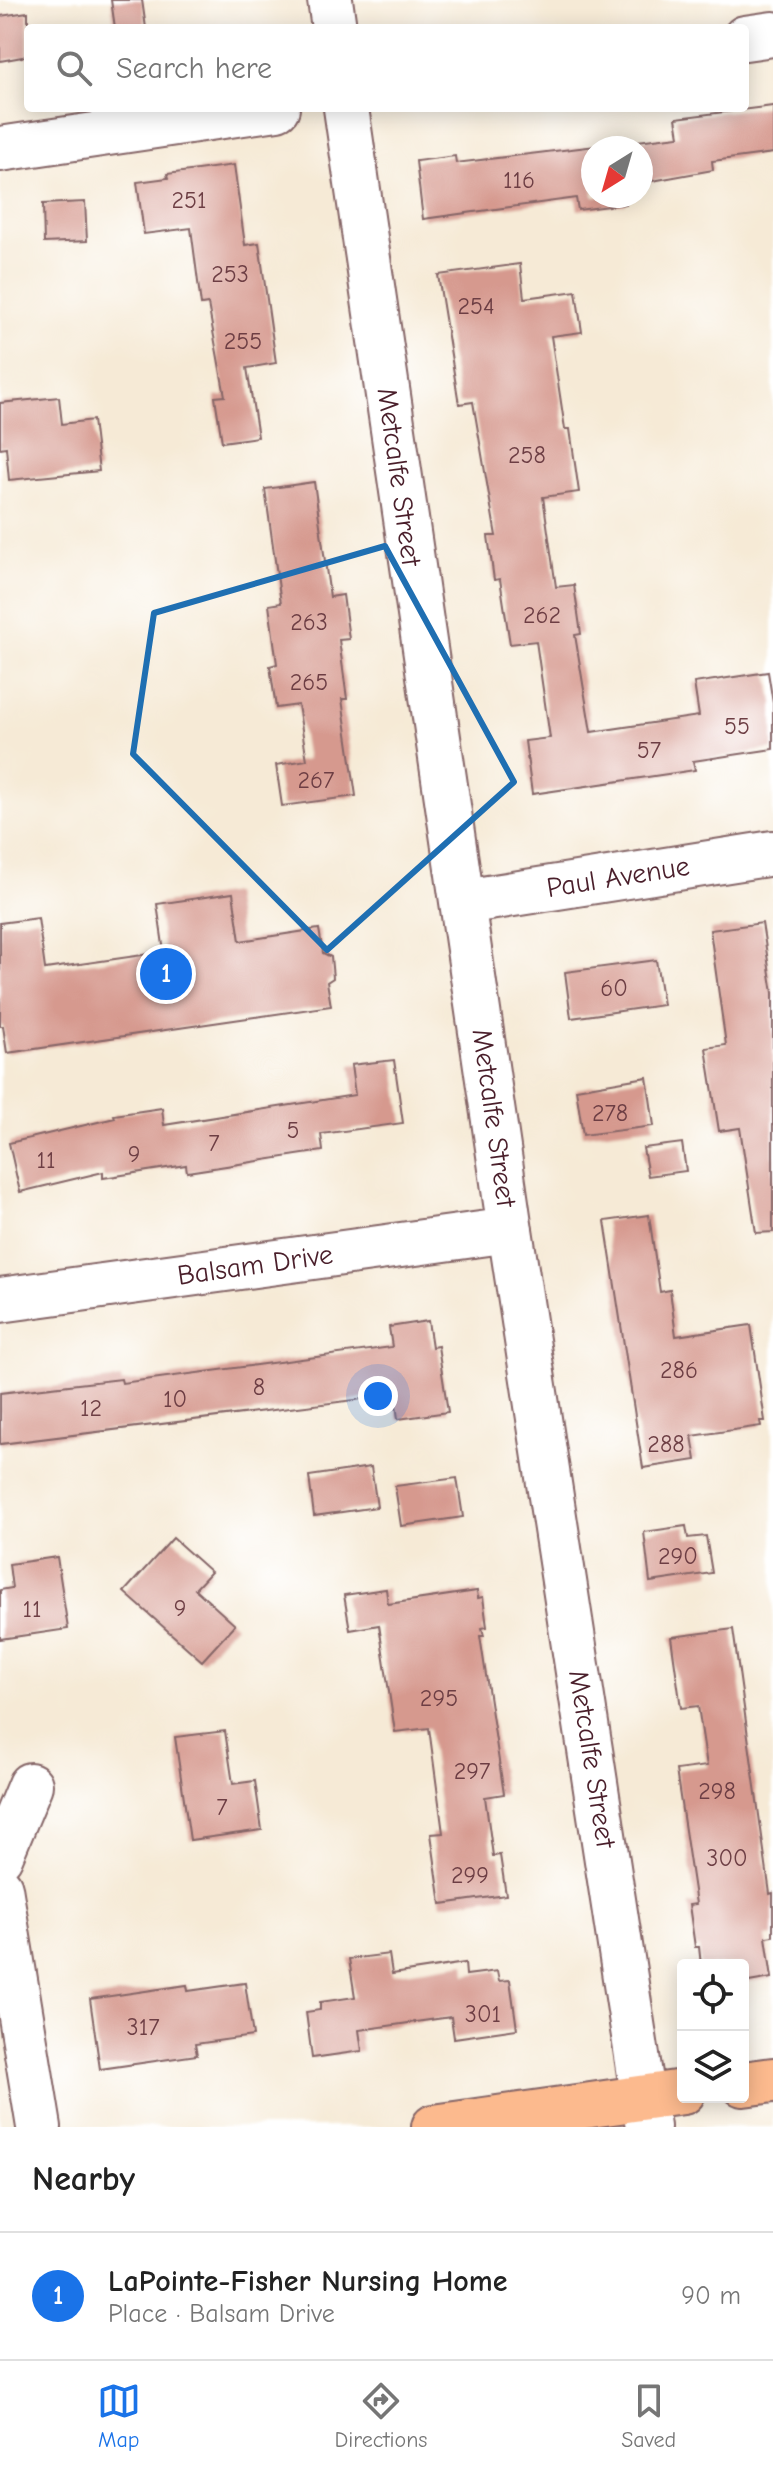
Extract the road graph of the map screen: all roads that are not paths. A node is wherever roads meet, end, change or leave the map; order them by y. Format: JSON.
{"nodes":[{"id":1,"x":330,"y":0,"type":"edge"},
{"id":2,"x":333,"y":24,"type":"edge"},
{"id":3,"x":773,"y":34,"type":"edge"},
{"id":4,"x":749,"y":37,"type":"edge"},
{"id":5,"x":250,"y":112,"type":"edge"},
{"id":6,"x":347,"y":112,"type":"edge"},
{"id":7,"x":0,"y":149,"type":"edge"},
{"id":8,"x":773,"y":853,"type":"edge"},
{"id":9,"x":463,"y":902,"type":"junction"},
{"id":10,"x":510,"y":1230,"type":"junction"},
{"id":11,"x":0,"y":1300,"type":"edge"},
{"id":12,"x":30,"y":1785,"type":"dead end"},
{"id":13,"x":0,"y":1857,"type":"edge"},
{"id":14,"x":0,"y":1888,"type":"edge"},
{"id":15,"x":773,"y":2080,"type":"edge"},
{"id":16,"x":749,"y":2083,"type":"edge"},
{"id":17,"x":659,"y":2105,"type":"edge"},
{"id":18,"x":39,"y":2127,"type":"edge"},
{"id":19,"x":434,"y":2127,"type":"edge"}],
"edges":[{"from":1,"to":2,"type":"street"},
{"from":3,"to":4,"type":"street"},
{"from":5,"to":7,"type":"street"},
{"from":6,"to":9,"type":"street","name":"Metcalfe Street"},
{"from":8,"to":9,"type":"street","name":"Paul Avenue"},
{"from":9,"to":10,"type":"street","name":"Metcalfe Street"},
{"from":10,"to":11,"type":"street","name":"Balsam Drive"},
{"from":10,"to":17,"type":"street","name":"Metcalfe Street"},
{"from":12,"to":13,"type":"street"},
{"from":14,"to":18,"type":"street"},
{"from":15,"to":16,"type":"main road"},
{"from":17,"to":19,"type":"main road"}]}
